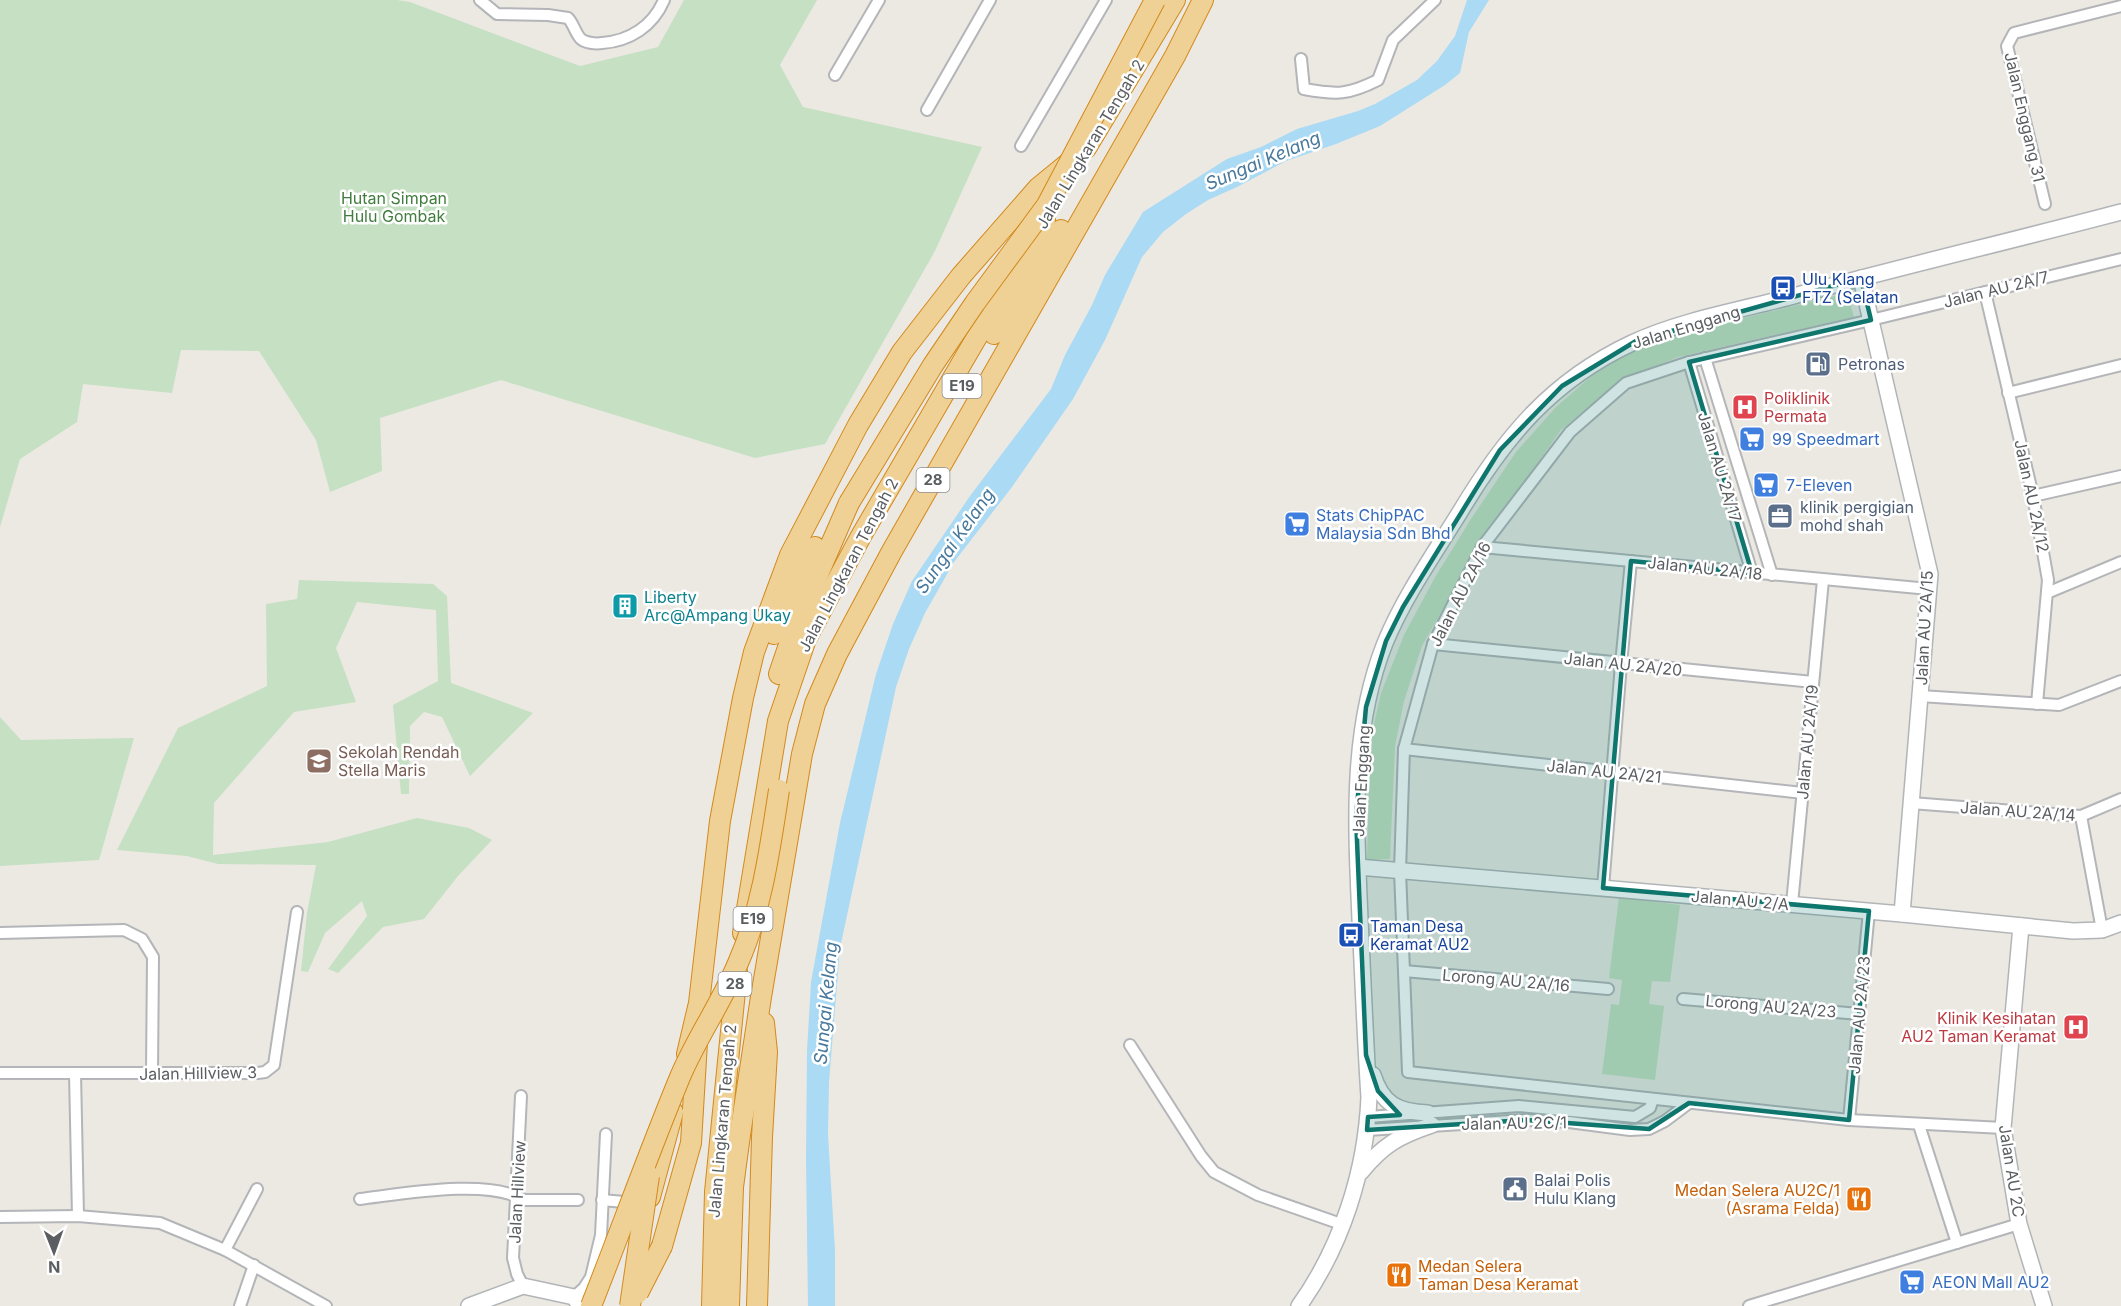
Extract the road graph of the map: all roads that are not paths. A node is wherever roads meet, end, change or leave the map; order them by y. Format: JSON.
{"nodes":[{"id":1,"x":480,"y":0,"type":"edge"},
{"id":2,"x":664,"y":0,"type":"edge"},
{"id":3,"x":879,"y":0,"type":"edge"},
{"id":4,"x":990,"y":0,"type":"edge"},
{"id":5,"x":1106,"y":0,"type":"edge"},
{"id":6,"x":1155,"y":0,"type":"edge"},
{"id":7,"x":1175,"y":0,"type":"edge"},
{"id":8,"x":1189,"y":0,"type":"edge"},
{"id":9,"x":1203,"y":0,"type":"edge"},
{"id":10,"x":1435,"y":0,"type":"edge"},
{"id":11,"x":2121,"y":6,"type":"edge"},
{"id":12,"x":1301,"y":59,"type":"dead end"},
{"id":13,"x":835,"y":75,"type":"dead end"},
{"id":14,"x":927,"y":110,"type":"dead end"},
{"id":15,"x":1021,"y":146,"type":"dead end"},
{"id":16,"x":1087,"y":147,"type":"junction"},
{"id":17,"x":2045,"y":204,"type":"dead end"},
{"id":18,"x":2121,"y":212,"type":"edge"},
{"id":19,"x":2121,"y":259,"type":"edge"},
{"id":20,"x":1861,"y":278,"type":"junction"},
{"id":21,"x":1985,"y":292,"type":"junction"},
{"id":22,"x":1871,"y":320,"type":"junction"},
{"id":23,"x":1705,"y":358,"type":"junction"},
{"id":24,"x":1689,"y":362,"type":"junction"},
{"id":25,"x":2121,"y":365,"type":"edge"},
{"id":26,"x":2008,"y":393,"type":"junction"},
{"id":27,"x":2121,"y":476,"type":"edge"},
{"id":28,"x":2033,"y":496,"type":"junction"},
{"id":29,"x":849,"y":503,"type":"junction"},
{"id":30,"x":1482,"y":547,"type":"junction"},
{"id":31,"x":1631,"y":561,"type":"junction"},
{"id":32,"x":2121,"y":562,"type":"edge"},
{"id":33,"x":1752,"y":573,"type":"junction"},
{"id":34,"x":1772,"y":575,"type":"junction"},
{"id":35,"x":1823,"y":580,"type":"junction"},
{"id":36,"x":1929,"y":589,"type":"junction"},
{"id":37,"x":2047,"y":593,"type":"junction"},
{"id":38,"x":1433,"y":644,"type":"junction"},
{"id":39,"x":1621,"y":664,"type":"junction"},
{"id":40,"x":2121,"y":681,"type":"edge"},
{"id":41,"x":1813,"y":682,"type":"junction"},
{"id":42,"x":1920,"y":696,"type":"junction"},
{"id":43,"x":743,"y":698,"type":"junction"},
{"id":44,"x":2037,"y":704,"type":"junction"},
{"id":45,"x":778,"y":721,"type":"junction"},
{"id":46,"x":1404,"y":749,"type":"junction"},
{"id":47,"x":1612,"y":772,"type":"junction"},
{"id":48,"x":1803,"y":793,"type":"junction"},
{"id":49,"x":2121,"y":799,"type":"edge"},
{"id":50,"x":1911,"y":803,"type":"junction"},
{"id":51,"x":2081,"y":816,"type":"junction"},
{"id":52,"x":1358,"y":867,"type":"junction"},
{"id":53,"x":1400,"y":871,"type":"junction"},
{"id":54,"x":1603,"y":888,"type":"junction"},
{"id":55,"x":1792,"y":904,"type":"junction"},
{"id":56,"x":1869,"y":911,"type":"junction"},
{"id":57,"x":297,"y":912,"type":"dead end"},
{"id":58,"x":1902,"y":914,"type":"junction"},
{"id":59,"x":2121,"y":923,"type":"edge"},
{"id":60,"x":2021,"y":926,"type":"junction"},
{"id":61,"x":2102,"y":930,"type":"junction"},
{"id":62,"x":0,"y":933,"type":"edge"},
{"id":63,"x":1404,"y":971,"type":"junction"},
{"id":64,"x":1608,"y":989,"type":"dead end"},
{"id":65,"x":760,"y":997,"type":"junction"},
{"id":66,"x":1683,"y":999,"type":"dead end"},
{"id":67,"x":699,"y":1003,"type":"junction"},
{"id":68,"x":1859,"y":1014,"type":"junction"},
{"id":69,"x":1130,"y":1045,"type":"dead end"},
{"id":70,"x":1366,"y":1055,"type":"junction"},
{"id":71,"x":1408,"y":1072,"type":"joint"},
{"id":72,"x":0,"y":1073,"type":"edge"},
{"id":73,"x":75,"y":1073,"type":"junction"},
{"id":74,"x":152,"y":1073,"type":"junction"},
{"id":75,"x":521,"y":1096,"type":"dead end"},
{"id":76,"x":1653,"y":1099,"type":"junction"},
{"id":77,"x":1689,"y":1103,"type":"junction"},
{"id":78,"x":1430,"y":1119,"type":"junction"},
{"id":79,"x":1849,"y":1120,"type":"junction"},
{"id":80,"x":1368,"y":1124,"type":"junction"},
{"id":81,"x":1919,"y":1125,"type":"junction"},
{"id":82,"x":2003,"y":1128,"type":"junction"},
{"id":83,"x":606,"y":1134,"type":"dead end"},
{"id":84,"x":653,"y":1147,"type":"junction"},
{"id":85,"x":1360,"y":1173,"type":"junction"},
{"id":86,"x":257,"y":1189,"type":"dead end"},
{"id":87,"x":517,"y":1196,"type":"junction"},
{"id":88,"x":360,"y":1199,"type":"dead end"},
{"id":89,"x":578,"y":1200,"type":"dead end"},
{"id":90,"x":602,"y":1200,"type":"junction"},
{"id":91,"x":648,"y":1204,"type":"junction"},
{"id":92,"x":78,"y":1216,"type":"junction"},
{"id":93,"x":0,"y":1217,"type":"edge"},
{"id":94,"x":1341,"y":1224,"type":"junction"},
{"id":95,"x":2019,"y":1224,"type":"junction"},
{"id":96,"x":601,"y":1235,"type":"junction"},
{"id":97,"x":1957,"y":1243,"type":"junction"},
{"id":98,"x":225,"y":1250,"type":"junction"},
{"id":99,"x":254,"y":1265,"type":"junction"},
{"id":100,"x":523,"y":1286,"type":"junction"},
{"id":101,"x":577,"y":1301,"type":"edge"},
{"id":102,"x":240,"y":1306,"type":"edge"},
{"id":103,"x":326,"y":1306,"type":"edge"},
{"id":104,"x":469,"y":1306,"type":"edge"},
{"id":105,"x":591,"y":1306,"type":"edge"},
{"id":106,"x":601,"y":1306,"type":"edge"},
{"id":107,"x":630,"y":1306,"type":"edge"},
{"id":108,"x":638,"y":1306,"type":"edge"},
{"id":109,"x":712,"y":1306,"type":"edge"},
{"id":110,"x":729,"y":1306,"type":"edge"},
{"id":111,"x":757,"y":1306,"type":"edge"},
{"id":112,"x":1299,"y":1306,"type":"edge"},
{"id":113,"x":1749,"y":1306,"type":"edge"},
{"id":114,"x":2044,"y":1306,"type":"edge"}],
"edges":[{"from":1,"to":2,"type":"street"},
{"from":3,"to":13,"type":"street"},
{"from":4,"to":14,"type":"street"},
{"from":5,"to":15,"type":"street"},
{"from":6,"to":29,"type":"highway","number":"E19","bridge":true},
{"from":7,"to":16,"type":"highway","name":"Jalan Lingkaran Tengah 2","number":"28"},
{"from":8,"to":84,"type":"highway","number":"E19","bridge":true},
{"from":9,"to":65,"type":"highway","name":"Jalan Lingkaran Tengah 2","number":"28"},
{"from":10,"to":12,"type":"street"},
{"from":11,"to":17,"type":"street","name":"Jalan Enggang 31"},
{"from":16,"to":43,"type":"highway"},
{"from":16,"to":45,"type":"highway","name":"Jalan Lingkaran Tengah 2","number":"28"},
{"from":18,"to":20,"type":"street","name":"Jalan Enggang"},
{"from":19,"to":21,"type":"street","name":"Jalan AU 2A/7"},
{"from":20,"to":22,"type":"street","name":"Jalan AU 2A/15"},
{"from":20,"to":52,"type":"street","name":"Jalan Enggang"},
{"from":21,"to":22,"type":"street","name":"Jalan AU 2A/7"},
{"from":21,"to":26,"type":"street","name":"Jalan AU 2A/12"},
{"from":22,"to":23,"type":"street","name":"Jalan AU 2A/16"},
{"from":22,"to":36,"type":"street","name":"Jalan AU 2A/15"},
{"from":23,"to":24,"type":"street","name":"Jalan AU 2A/16"},
{"from":23,"to":34,"type":"street","name":"Jalan AU 2A/17"},
{"from":24,"to":30,"type":"street","name":"Jalan AU 2A/16"},
{"from":24,"to":33,"type":"street","name":"Jalan AU 2A/17"},
{"from":25,"to":26,"type":"street"},
{"from":26,"to":28,"type":"street","name":"Jalan AU 2A/12"},
{"from":27,"to":28,"type":"street"},
{"from":28,"to":37,"type":"street","name":"Jalan AU 2A/12"},
{"from":29,"to":43,"type":"highway"},
{"from":29,"to":45,"type":"highway"},
{"from":30,"to":31,"type":"street","name":"Jalan AU 2A/18"},
{"from":30,"to":38,"type":"street","name":"Jalan AU 2A/16"},
{"from":31,"to":33,"type":"street","name":"Jalan AU 2A/18"},
{"from":31,"to":39,"type":"street"},
{"from":32,"to":37,"type":"street"},
{"from":33,"to":34,"type":"street","name":"Jalan AU 2A/18"},
{"from":34,"to":35,"type":"street","name":"Jalan AU 2A/18"},
{"from":35,"to":36,"type":"street","name":"Jalan AU 2A/18"},
{"from":35,"to":41,"type":"street","name":"Jalan AU 2A/19"},
{"from":36,"to":42,"type":"street","name":"Jalan AU 2A/15"},
{"from":37,"to":44,"type":"street","name":"Jalan AU 2A/12"},
{"from":38,"to":39,"type":"street","name":"Jalan AU 2A/20"},
{"from":38,"to":46,"type":"street","name":"Jalan AU 2A/16"},
{"from":39,"to":41,"type":"street","name":"Jalan AU 2A/20"},
{"from":39,"to":47,"type":"street"},
{"from":40,"to":44,"type":"street"},
{"from":41,"to":48,"type":"street","name":"Jalan AU 2A/19"},
{"from":42,"to":44,"type":"street"},
{"from":42,"to":50,"type":"street","name":"Jalan AU 2A/15"},
{"from":43,"to":67,"type":"highway"},
{"from":45,"to":109,"type":"highway","name":"Jalan Lingkaran Tengah 2","number":"28"},
{"from":46,"to":47,"type":"street","name":"Jalan AU 2A/21"},
{"from":46,"to":53,"type":"street","name":"Jalan AU 2A/16"},
{"from":47,"to":48,"type":"street","name":"Jalan AU 2A/21"},
{"from":47,"to":54,"type":"street"},
{"from":48,"to":55,"type":"street","name":"Jalan AU 2A/19"},
{"from":49,"to":51,"type":"street","name":"Jalan AU 2A/14"},
{"from":50,"to":51,"type":"street","name":"Jalan AU 2A/14"},
{"from":50,"to":58,"type":"street","name":"Jalan AU 2A/15"},
{"from":51,"to":61,"type":"street"},
{"from":52,"to":53,"type":"street","name":"Jalan AU 2/A"},
{"from":52,"to":70,"type":"street","name":"Jalan Enggang"},
{"from":53,"to":54,"type":"street","name":"Jalan AU 2/A"},
{"from":53,"to":63,"type":"street","name":"Jalan AU 2A/16"},
{"from":54,"to":55,"type":"street","name":"Jalan AU 2/A"},
{"from":55,"to":56,"type":"street","name":"Jalan AU 2/A"},
{"from":56,"to":58,"type":"street","name":"Jalan AU 2/A"},
{"from":56,"to":68,"type":"street","name":"Jalan AU 2A/23"},
{"from":57,"to":74,"type":"street","name":"Jalan Hillview 3"},
{"from":58,"to":60,"type":"street","name":"Jalan AU 2/A"},
{"from":59,"to":61,"type":"street","name":"Jalan AU 2/A"},
{"from":60,"to":61,"type":"street","name":"Jalan AU 2/A"},
{"from":60,"to":82,"type":"street","name":"Jalan AU 2C"},
{"from":62,"to":74,"type":"street"},
{"from":63,"to":64,"type":"street","name":"Lorong AU 2A/16"},
{"from":63,"to":71,"type":"street","name":"Jalan AU 2A/16"},
{"from":65,"to":110,"type":"highway","name":"Jalan Lingkaran Tengah 2","number":"28"},
{"from":65,"to":111,"type":"highway"},
{"from":66,"to":68,"type":"street","name":"Lorong AU 2A/23"},
{"from":67,"to":91,"type":"highway"},
{"from":67,"to":107,"type":"highway","bridge":true},
{"from":68,"to":79,"type":"street","name":"Jalan AU 2A/23"},
{"from":69,"to":94,"type":"street"},
{"from":70,"to":78,"type":"street"},
{"from":70,"to":80,"type":"street","name":"Jalan Enggang"},
{"from":71,"to":76,"type":"street","name":"Jalan AU 2C/1"},
{"from":72,"to":73,"type":"street","name":"Jalan Hillview 3"},
{"from":73,"to":74,"type":"street","name":"Jalan Hillview 3"},
{"from":73,"to":92,"type":"street"},
{"from":75,"to":87,"type":"street","name":"Jalan Hillview"},
{"from":76,"to":77,"type":"street","name":"Jalan AU 2C/1"},
{"from":76,"to":78,"type":"street","name":"Jalan AU 2C/1"},
{"from":77,"to":78,"type":"street","name":"Jalan AU 2C/1"},
{"from":77,"to":79,"type":"street","name":"Jalan AU 2C/1"},
{"from":78,"to":80,"type":"street","name":"Jalan AU 2C/1"},
{"from":78,"to":85,"type":"street"},
{"from":79,"to":81,"type":"street","name":"Jalan AU 2C/1"},
{"from":80,"to":85,"type":"street","name":"Jalan Enggang"},
{"from":81,"to":82,"type":"street","name":"Jalan AU 2C/1"},
{"from":81,"to":97,"type":"street"},
{"from":82,"to":95,"type":"street","name":"Jalan AU 2C"},
{"from":83,"to":90,"type":"street"},
{"from":84,"to":105,"type":"highway","bridge":true},
{"from":84,"to":107,"type":"highway","bridge":true},
{"from":85,"to":94,"type":"street","name":"Jalan Enggang"},
{"from":86,"to":98,"type":"street"},
{"from":87,"to":88,"type":"street"},
{"from":87,"to":89,"type":"street"},
{"from":87,"to":100,"type":"street","name":"Jalan Hillview"},
{"from":90,"to":91,"type":"street"},
{"from":90,"to":96,"type":"street"},
{"from":91,"to":108,"type":"highway"},
{"from":92,"to":93,"type":"street"},
{"from":92,"to":98,"type":"street"},
{"from":94,"to":112,"type":"street","name":"Jalan Enggang"},
{"from":95,"to":97,"type":"street"},
{"from":95,"to":114,"type":"street","name":"Jalan AU 2C"},
{"from":96,"to":101,"type":"street"},
{"from":96,"to":106,"type":"street"},
{"from":97,"to":113,"type":"street"},
{"from":98,"to":99,"type":"street"},
{"from":99,"to":102,"type":"street"},
{"from":99,"to":103,"type":"street"},
{"from":100,"to":101,"type":"street"},
{"from":100,"to":104,"type":"street"}]}
